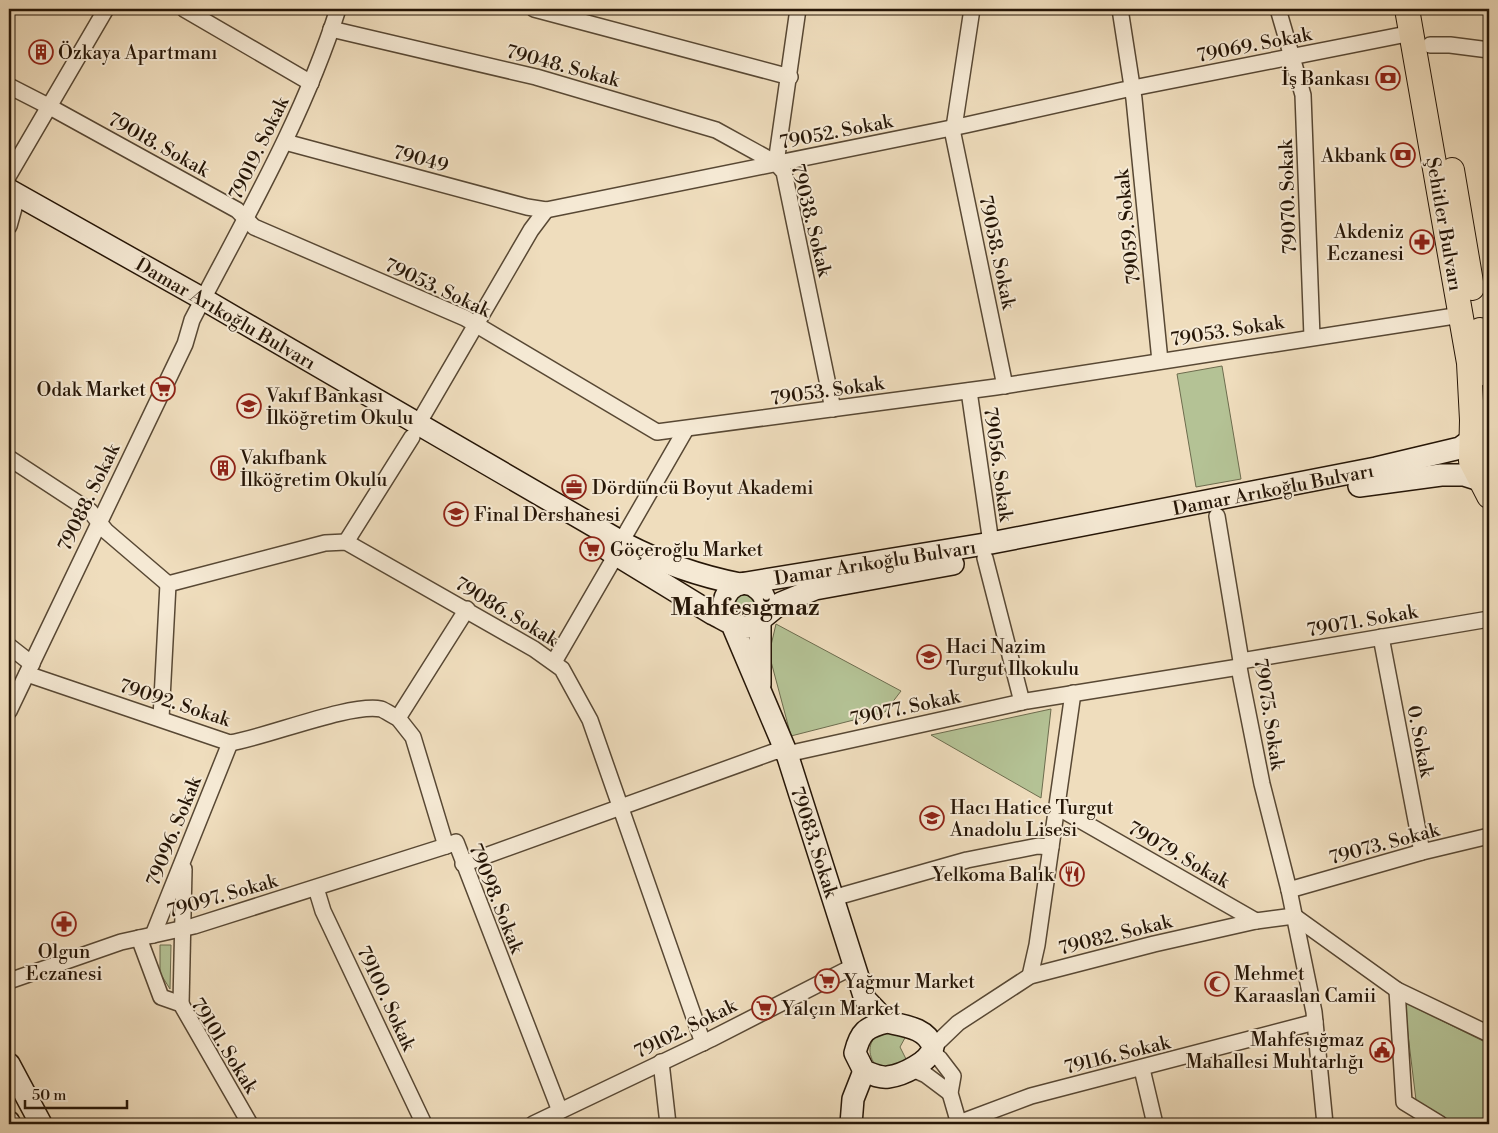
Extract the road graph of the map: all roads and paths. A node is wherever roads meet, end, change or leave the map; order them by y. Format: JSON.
{"nodes":[{"id":1,"x":106,"y":9,"type":"edge"},
{"id":2,"x":184,"y":9,"type":"edge"},
{"id":3,"x":338,"y":9,"type":"edge"},
{"id":4,"x":534,"y":9,"type":"edge"},
{"id":5,"x":798,"y":9,"type":"edge"},
{"id":6,"x":972,"y":9,"type":"edge"},
{"id":7,"x":1120,"y":9,"type":"edge"},
{"id":8,"x":1278,"y":9,"type":"edge"},
{"id":9,"x":1407,"y":9,"type":"edge"},
{"id":10,"x":1424,"y":9,"type":"edge"},
{"id":11,"x":331,"y":29,"type":"junction"},
{"id":12,"x":1421,"y":39,"type":"junction"},
{"id":13,"x":1489,"y":50,"type":"edge"},
{"id":14,"x":1292,"y":57,"type":"junction"},
{"id":15,"x":790,"y":77,"type":"junction"},
{"id":16,"x":311,"y":83,"type":"junction"},
{"id":17,"x":9,"y":86,"type":"edge"},
{"id":18,"x":1132,"y":88,"type":"junction"},
{"id":19,"x":50,"y":107,"type":"junction"},
{"id":20,"x":954,"y":127,"type":"junction"},
{"id":21,"x":285,"y":142,"type":"junction"},
{"id":22,"x":776,"y":163,"type":"junction"},
{"id":23,"x":9,"y":175,"type":"edge"},
{"id":24,"x":10,"y":207,"type":"edge"},
{"id":25,"x":546,"y":210,"type":"junction"},
{"id":26,"x":246,"y":219,"type":"junction"},
{"id":27,"x":200,"y":305,"type":"junction"},
{"id":28,"x":1461,"y":315,"type":"junction"},
{"id":29,"x":475,"y":324,"type":"junction"},
{"id":30,"x":1312,"y":337,"type":"junction"},
{"id":31,"x":1160,"y":361,"type":"junction"},
{"id":32,"x":1489,"y":375,"type":"edge"},
{"id":33,"x":1005,"y":386,"type":"junction"},
{"id":34,"x":969,"y":391,"type":"junction"},
{"id":35,"x":833,"y":409,"type":"junction"},
{"id":36,"x":686,"y":429,"type":"junction"},
{"id":37,"x":415,"y":430,"type":"junction"},
{"id":38,"x":1480,"y":435,"type":"edge"},
{"id":39,"x":9,"y":458,"type":"edge"},
{"id":40,"x":1486,"y":487,"type":"edge"},
{"id":41,"x":1217,"y":516,"type":"junction"},
{"id":42,"x":98,"y":522,"type":"junction"},
{"id":43,"x":346,"y":542,"type":"junction"},
{"id":44,"x":619,"y":548,"type":"junction"},
{"id":45,"x":988,"y":551,"type":"junction"},
{"id":46,"x":168,"y":584,"type":"junction"},
{"id":47,"x":740,"y":584,"type":"junction"},
{"id":48,"x":467,"y":609,"type":"junction"},
{"id":49,"x":1489,"y":619,"type":"edge"},
{"id":50,"x":760,"y":620,"type":"junction"},
{"id":51,"x":731,"y":622,"type":"junction"},
{"id":52,"x":1381,"y":637,"type":"junction"},
{"id":53,"x":9,"y":646,"type":"edge"},
{"id":54,"x":554,"y":662,"type":"junction"},
{"id":55,"x":1240,"y":664,"type":"junction"},
{"id":56,"x":30,"y":669,"type":"junction"},
{"id":57,"x":760,"y":687,"type":"junction"},
{"id":58,"x":1073,"y":692,"type":"junction"},
{"id":59,"x":1022,"y":702,"type":"junction"},
{"id":60,"x":9,"y":711,"type":"edge"},
{"id":61,"x":161,"y":718,"type":"junction"},
{"id":62,"x":398,"y":718,"type":"junction"},
{"id":63,"x":230,"y":742,"type":"junction"},
{"id":64,"x":787,"y":754,"type":"junction"},
{"id":65,"x":1057,"y":806,"type":"junction"},
{"id":66,"x":620,"y":808,"type":"junction"},
{"id":67,"x":1489,"y":836,"type":"edge"},
{"id":68,"x":446,"y":846,"type":"junction"},
{"id":69,"x":1051,"y":847,"type":"junction"},
{"id":70,"x":186,"y":850,"type":"junction"},
{"id":71,"x":1422,"y":852,"type":"junction"},
{"id":72,"x":463,"y":864,"type":"junction"},
{"id":73,"x":316,"y":888,"type":"junction"},
{"id":74,"x":1289,"y":890,"type":"junction"},
{"id":75,"x":833,"y":898,"type":"junction"},
{"id":76,"x":1294,"y":916,"type":"junction"},
{"id":77,"x":1256,"y":922,"type":"junction"},
{"id":78,"x":183,"y":929,"type":"junction"},
{"id":79,"x":146,"y":936,"type":"junction"},
{"id":80,"x":854,"y":966,"type":"junction"},
{"id":81,"x":1030,"y":976,"type":"junction"},
{"id":82,"x":9,"y":981,"type":"edge"},
{"id":83,"x":1397,"y":990,"type":"junction"},
{"id":84,"x":865,"y":998,"type":"junction"},
{"id":85,"x":181,"y":1004,"type":"junction"},
{"id":86,"x":887,"y":1022,"type":"junction"},
{"id":87,"x":1316,"y":1022,"type":"junction"},
{"id":88,"x":1489,"y":1034,"type":"edge"},
{"id":89,"x":861,"y":1036,"type":"junction"},
{"id":90,"x":704,"y":1042,"type":"junction"},
{"id":91,"x":929,"y":1043,"type":"junction"},
{"id":92,"x":661,"y":1062,"type":"junction"},
{"id":93,"x":9,"y":1064,"type":"edge"},
{"id":94,"x":910,"y":1068,"type":"junction"},
{"id":95,"x":1142,"y":1069,"type":"junction"},
{"id":96,"x":864,"y":1071,"type":"junction"},
{"id":97,"x":950,"y":1093,"type":"junction"},
{"id":98,"x":560,"y":1111,"type":"junction"},
{"id":99,"x":41,"y":1124,"type":"edge"},
{"id":100,"x":250,"y":1124,"type":"edge"},
{"id":101,"x":424,"y":1124,"type":"edge"},
{"id":102,"x":533,"y":1124,"type":"edge"},
{"id":103,"x":668,"y":1124,"type":"edge"},
{"id":104,"x":851,"y":1124,"type":"edge"},
{"id":105,"x":959,"y":1124,"type":"edge"},
{"id":106,"x":1155,"y":1124,"type":"edge"},
{"id":107,"x":1325,"y":1124,"type":"edge"},
{"id":108,"x":1440,"y":1124,"type":"edge"}],
"edges":[{"from":1,"to":19,"type":"street"},
{"from":2,"to":16,"type":"street"},
{"from":3,"to":11,"type":"street","name":"79019. Sokak"},
{"from":4,"to":15,"type":"street"},
{"from":5,"to":15,"type":"street","name":"79038. Sokak"},
{"from":6,"to":20,"type":"street","name":"79058. Sokak"},
{"from":7,"to":18,"type":"street","name":"79059. Sokak"},
{"from":8,"to":14,"type":"street","name":"79070. Sokak"},
{"from":9,"to":12,"type":"main road","name":"Şehitler Bulvarı"},
{"from":10,"to":12,"type":"main road","name":"Şehitler Bulvarı"},
{"from":11,"to":16,"type":"street","name":"79019. Sokak"},
{"from":11,"to":22,"type":"street","name":"79048. Sokak"},
{"from":12,"to":13,"type":"street","name":"79069. Sokak"},
{"from":12,"to":14,"type":"street","name":"79069. Sokak"},
{"from":12,"to":28,"type":"main road","name":"Şehitler Bulvarı"},
{"from":12,"to":32,"type":"main road","name":"Şehitler Bulvarı"},
{"from":14,"to":18,"type":"street","name":"79069. Sokak"},
{"from":14,"to":30,"type":"street","name":"79070. Sokak"},
{"from":15,"to":22,"type":"street","name":"79038. Sokak"},
{"from":16,"to":21,"type":"street","name":"79019. Sokak"},
{"from":17,"to":19,"type":"street","name":"79018. Sokak"},
{"from":18,"to":20,"type":"street","name":"79052. Sokak"},
{"from":18,"to":31,"type":"street","name":"79059. Sokak"},
{"from":19,"to":23,"type":"street"},
{"from":19,"to":26,"type":"street","name":"79018. Sokak"},
{"from":20,"to":22,"type":"street","name":"79052. Sokak"},
{"from":20,"to":33,"type":"street","name":"79058. Sokak"},
{"from":21,"to":25,"type":"street","name":"79049"},
{"from":21,"to":26,"type":"street","name":"79019. Sokak"},
{"from":22,"to":25,"type":"street","name":"79052. Sokak"},
{"from":22,"to":35,"type":"street","name":"79038. Sokak"},
{"from":24,"to":27,"type":"main road","name":"Damar Arıkoğlu Bulvarı"},
{"from":25,"to":29,"type":"street"},
{"from":26,"to":27,"type":"street","name":"79019. Sokak"},
{"from":26,"to":29,"type":"street","name":"79053. Sokak"},
{"from":27,"to":37,"type":"main road","name":"Damar Arıkoğlu Bulvarı"},
{"from":27,"to":42,"type":"street","name":"79088. Sokak"},
{"from":28,"to":30,"type":"street","name":"79053. Sokak"},
{"from":28,"to":38,"type":"main road","name":"Şehitler Bulvarı"},
{"from":29,"to":36,"type":"street","name":"79053. Sokak"},
{"from":29,"to":37,"type":"street"},
{"from":30,"to":31,"type":"street","name":"79053. Sokak"},
{"from":31,"to":33,"type":"street","name":"79053. Sokak"},
{"from":33,"to":34,"type":"street","name":"79053. Sokak"},
{"from":34,"to":35,"type":"street","name":"79053. Sokak"},
{"from":34,"to":45,"type":"street","name":"79056. Sokak"},
{"from":35,"to":36,"type":"street","name":"79053. Sokak"},
{"from":36,"to":44,"type":"street"},
{"from":37,"to":43,"type":"street"},
{"from":37,"to":44,"type":"main road","name":"Damar Arıkoğlu Bulvarı"},
{"from":38,"to":40,"type":"main road","name":"Şehitler Bulvarı"},
{"from":38,"to":45,"type":"main road","name":"Damar Arıkoğlu Bulvarı"},
{"from":39,"to":42,"type":"street"},
{"from":40,"to":41,"type":"main road","name":"Damar Arıkoğlu Bulvarı"},
{"from":41,"to":45,"type":"main road","name":"Damar Arıkoğlu Bulvarı"},
{"from":41,"to":55,"type":"street","name":"79075. Sokak"},
{"from":42,"to":46,"type":"street"},
{"from":42,"to":56,"type":"street","name":"79088. Sokak"},
{"from":43,"to":46,"type":"street"},
{"from":43,"to":48,"type":"street","name":"79086. Sokak"},
{"from":44,"to":47,"type":"main road","name":"Damar Arıkoğlu Bulvarı"},
{"from":44,"to":51,"type":"main road","name":"Damar Arıkoğlu Bulvarı"},
{"from":44,"to":54,"type":"street"},
{"from":45,"to":47,"type":"main road","name":"Damar Arıkoğlu Bulvarı"},
{"from":45,"to":50,"type":"main road","name":"Damar Arıkoğlu Bulvarı"},
{"from":45,"to":59,"type":"street","name":"79056. Sokak"},
{"from":46,"to":61,"type":"street"},
{"from":47,"to":50,"type":"main road"},
{"from":47,"to":51,"type":"main road"},
{"from":48,"to":54,"type":"street","name":"79086. Sokak"},
{"from":48,"to":62,"type":"street"},
{"from":49,"to":52,"type":"street","name":"79071. Sokak"},
{"from":50,"to":51,"type":"main road"},
{"from":50,"to":57,"type":"main road"},
{"from":51,"to":57,"type":"main road","name":"79083. Sokak"},
{"from":52,"to":55,"type":"street","name":"79071. Sokak"},
{"from":52,"to":71,"type":"street","name":"0. Sokak"},
{"from":53,"to":56,"type":"street","name":"79092. Sokak"},
{"from":54,"to":66,"type":"street","name":"79086. Sokak"},
{"from":55,"to":58,"type":"street","name":"79077. Sokak"},
{"from":55,"to":74,"type":"street","name":"79075. Sokak"},
{"from":56,"to":60,"type":"street","name":"79088. Sokak"},
{"from":56,"to":61,"type":"street","name":"79092. Sokak"},
{"from":57,"to":64,"type":"main road","name":"79083. Sokak"},
{"from":58,"to":59,"type":"street","name":"79077. Sokak"},
{"from":58,"to":65,"type":"street"},
{"from":59,"to":64,"type":"street","name":"79077. Sokak"},
{"from":61,"to":63,"type":"street","name":"79092. Sokak"},
{"from":62,"to":63,"type":"street","name":"79092. Sokak"},
{"from":62,"to":68,"type":"street","name":"79098. Sokak"},
{"from":63,"to":70,"type":"street","name":"79096. Sokak"},
{"from":64,"to":66,"type":"street","name":"79077. Sokak"},
{"from":64,"to":75,"type":"main road","name":"79083. Sokak"},
{"from":65,"to":69,"type":"street"},
{"from":65,"to":77,"type":"street","name":"79079. Sokak"},
{"from":66,"to":72,"type":"street","name":"79077. Sokak"},
{"from":66,"to":90,"type":"street","name":"79086. Sokak"},
{"from":67,"to":71,"type":"street","name":"79073. Sokak"},
{"from":68,"to":72,"type":"street","name":"79098. Sokak"},
{"from":68,"to":73,"type":"street","name":"79097. Sokak"},
{"from":69,"to":75,"type":"street"},
{"from":69,"to":81,"type":"street"},
{"from":70,"to":78,"type":"street"},
{"from":70,"to":79,"type":"street","name":"79096. Sokak"},
{"from":71,"to":74,"type":"street","name":"79073. Sokak"},
{"from":72,"to":98,"type":"street","name":"79098. Sokak"},
{"from":73,"to":78,"type":"street","name":"79097. Sokak"},
{"from":73,"to":101,"type":"street","name":"79100. Sokak"},
{"from":74,"to":76,"type":"street","name":"79075. Sokak"},
{"from":75,"to":80,"type":"main road","name":"79083. Sokak"},
{"from":76,"to":77,"type":"street","name":"79082. Sokak"},
{"from":76,"to":83,"type":"street"},
{"from":76,"to":87,"type":"street","name":"79075. Sokak"},
{"from":77,"to":81,"type":"street","name":"79082. Sokak"},
{"from":78,"to":79,"type":"street","name":"79097. Sokak"},
{"from":78,"to":85,"type":"street"},
{"from":79,"to":82,"type":"street","name":"79097. Sokak"},
{"from":79,"to":85,"type":"street","name":"79101. Sokak"},
{"from":80,"to":84,"type":"main road","name":"79083. Sokak"},
{"from":80,"to":90,"type":"street","name":"79102. Sokak"},
{"from":81,"to":91,"type":"street","name":"79082. Sokak"},
{"from":83,"to":88,"type":"street"},
{"from":83,"to":108,"type":"street"},
{"from":84,"to":86,"type":"main road"},
{"from":84,"to":89,"type":"main road"},
{"from":85,"to":100,"type":"street","name":"79101. Sokak"},
{"from":86,"to":89,"type":"main road"},
{"from":86,"to":91,"type":"main road"},
{"from":87,"to":95,"type":"street","name":"79116. Sokak"},
{"from":87,"to":107,"type":"street","name":"79075. Sokak"},
{"from":89,"to":96,"type":"main road"},
{"from":90,"to":92,"type":"street","name":"79102. Sokak"},
{"from":91,"to":94,"type":"main road"},
{"from":91,"to":97,"type":"street"},
{"from":92,"to":98,"type":"street","name":"79102. Sokak"},
{"from":92,"to":103,"type":"street"},
{"from":93,"to":99,"type":"main road"},
{"from":94,"to":96,"type":"main road"},
{"from":94,"to":97,"type":"street"},
{"from":95,"to":105,"type":"street","name":"79116. Sokak"},
{"from":95,"to":106,"type":"street"},
{"from":96,"to":104,"type":"main road"},
{"from":97,"to":105,"type":"street"},
{"from":98,"to":102,"type":"street","name":"79102. Sokak"}]}
